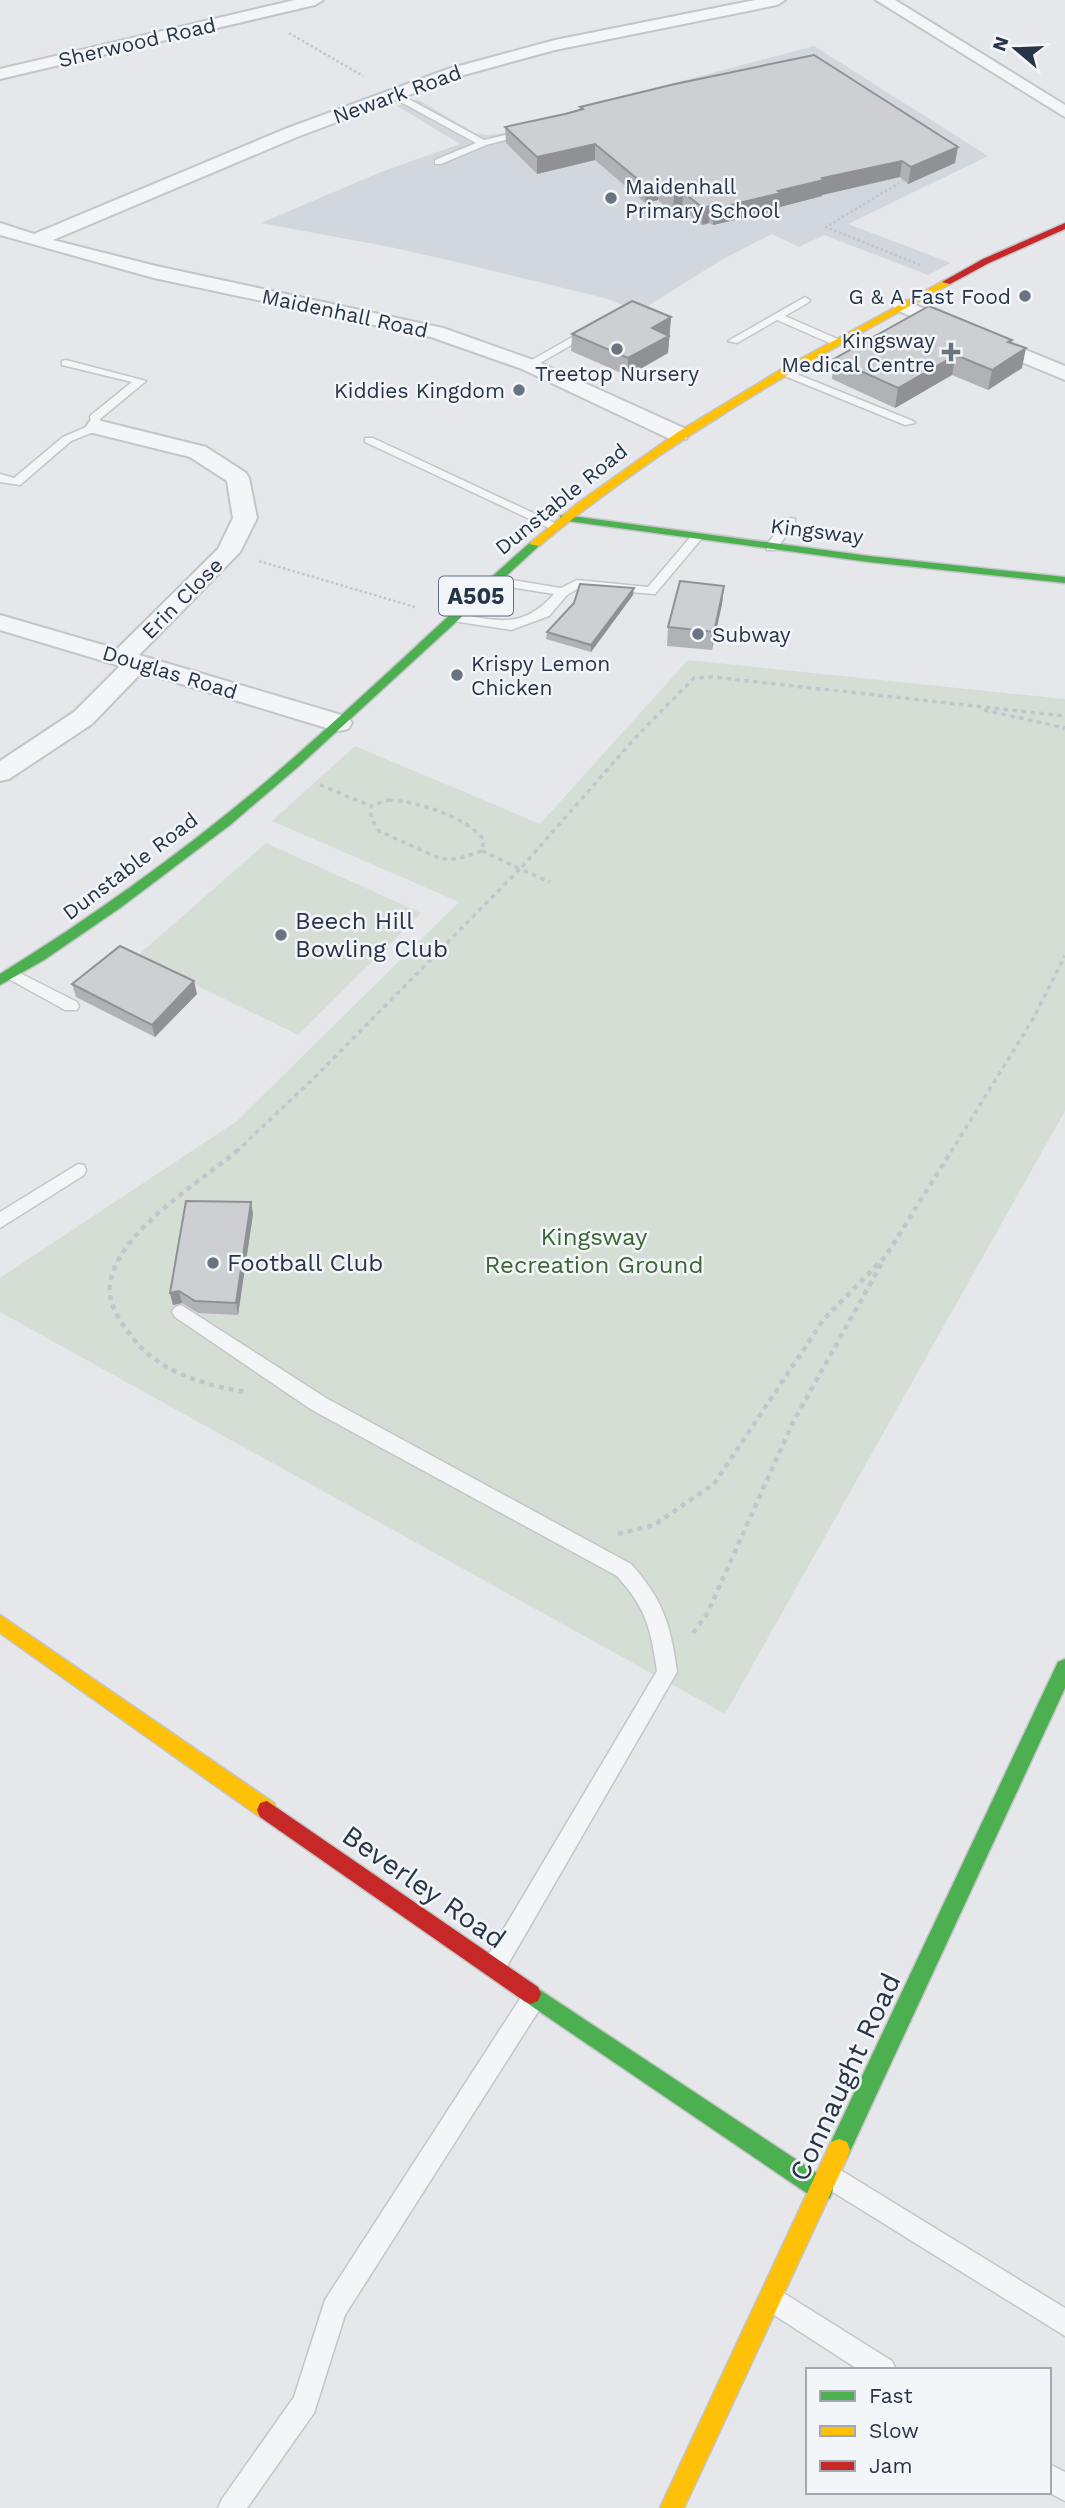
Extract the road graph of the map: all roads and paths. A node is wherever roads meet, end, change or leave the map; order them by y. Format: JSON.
{"nodes":[{"id":1,"x":315,"y":0,"type":"edge"},
{"id":2,"x":777,"y":0,"type":"edge"},
{"id":3,"x":884,"y":0,"type":"edge"},
{"id":4,"x":258,"y":14,"type":"junction"},
{"id":5,"x":0,"y":74,"type":"edge"},
{"id":6,"x":391,"y":93,"type":"junction"},
{"id":7,"x":1065,"y":112,"type":"edge"},
{"id":8,"x":541,"y":130,"type":"edge"},
{"id":9,"x":483,"y":143,"type":"junction"},
{"id":10,"x":438,"y":162,"type":"dead end"},
{"id":11,"x":904,"y":180,"type":"edge"},
{"id":12,"x":1065,"y":226,"type":"edge"},
{"id":13,"x":0,"y":229,"type":"edge"},
{"id":14,"x":32,"y":240,"type":"junction"},
{"id":15,"x":10,"y":251,"type":"dead end"},
{"id":16,"x":924,"y":266,"type":"dead end"},
{"id":17,"x":805,"y":300,"type":"dead end"},
{"id":18,"x":903,"y":306,"type":"junction"},
{"id":19,"x":776,"y":316,"type":"junction"},
{"id":20,"x":603,"y":323,"type":"edge"},
{"id":21,"x":733,"y":341,"type":"dead end"},
{"id":22,"x":836,"y":342,"type":"junction"},
{"id":23,"x":66,"y":363,"type":"dead end"},
{"id":24,"x":529,"y":365,"type":"junction"},
{"id":25,"x":784,"y":372,"type":"junction"},
{"id":26,"x":1064,"y":373,"type":"edge"},
{"id":27,"x":909,"y":423,"type":"dead end"},
{"id":28,"x":97,"y":427,"type":"junction"},
{"id":29,"x":678,"y":434,"type":"junction"},
{"id":30,"x":369,"y":440,"type":"dead end"},
{"id":31,"x":0,"y":478,"type":"edge"},
{"id":32,"x":560,"y":522,"type":"junction"},
{"id":33,"x":791,"y":522,"type":"dead end"},
{"id":34,"x":697,"y":537,"type":"junction"},
{"id":35,"x":771,"y":547,"type":"junction"},
{"id":36,"x":228,"y":552,"type":"junction"},
{"id":37,"x":494,"y":580,"type":"junction"},
{"id":38,"x":1065,"y":580,"type":"edge"},
{"id":39,"x":563,"y":592,"type":"junction"},
{"id":40,"x":452,"y":618,"type":"junction"},
{"id":41,"x":0,"y":622,"type":"edge"},
{"id":42,"x":130,"y":660,"type":"junction"},
{"id":43,"x":967,"y":706,"type":"junction"},
{"id":44,"x":1065,"y":716,"type":"edge"},
{"id":45,"x":339,"y":723,"type":"junction"},
{"id":46,"x":1065,"y":728,"type":"edge"},
{"id":47,"x":0,"y":773,"type":"edge"},
{"id":48,"x":317,"y":784,"type":"dead end"},
{"id":49,"x":371,"y":806,"type":"junction"},
{"id":50,"x":482,"y":851,"type":"junction"},
{"id":51,"x":520,"y":869,"type":"junction"},
{"id":52,"x":550,"y":882,"type":"dead end"},
{"id":53,"x":1065,"y":956,"type":"edge"},
{"id":54,"x":6,"y":977,"type":"edge"},
{"id":55,"x":71,"y":1006,"type":"edge"},
{"id":56,"x":78,"y":1170,"type":"dead end"},
{"id":57,"x":0,"y":1221,"type":"edge"},
{"id":58,"x":886,"y":1256,"type":"junction"},
{"id":59,"x":181,"y":1312,"type":"edge"},
{"id":60,"x":256,"y":1394,"type":"dead end"},
{"id":61,"x":573,"y":1542,"type":"junction"},
{"id":62,"x":0,"y":1623,"type":"edge"},
{"id":63,"x":1065,"y":1668,"type":"edge"},
{"id":64,"x":667,"y":1672,"type":"junction"},
{"id":65,"x":493,"y":1968,"type":"junction"},
{"id":66,"x":535,"y":1996,"type":"junction"},
{"id":67,"x":825,"y":2182,"type":"junction"},
{"id":68,"x":771,"y":2298,"type":"junction"},
{"id":69,"x":1065,"y":2323,"type":"edge"},
{"id":70,"x":880,"y":2368,"type":"edge"},
{"id":71,"x":231,"y":2508,"type":"edge"},
{"id":72,"x":672,"y":2508,"type":"edge"}],
"edges":[{"from":1,"to":4,"type":"street","name":"Sherwood Road"},
{"from":2,"to":6,"type":"street","name":"Newark Road"},
{"from":3,"to":7,"type":"street"},
{"from":4,"to":5,"type":"street","name":"Sherwood Road"},
{"from":4,"to":6,"type":"path"},
{"from":6,"to":9,"type":"lane"},
{"from":6,"to":14,"type":"street","name":"Newark Road"},
{"from":8,"to":9,"type":"lane"},
{"from":9,"to":10,"type":"lane"},
{"from":11,"to":16,"type":"path"},
{"from":12,"to":18,"type":"main road","name":"Dunstable Road","number":"A505"},
{"from":13,"to":14,"type":"street","name":"Maidenhall Road"},
{"from":14,"to":15,"type":"street","name":"Newark Road"},
{"from":14,"to":24,"type":"street","name":"Maidenhall Road"},
{"from":17,"to":19,"type":"lane"},
{"from":18,"to":22,"type":"main road","name":"Dunstable Road","number":"A505"},
{"from":18,"to":26,"type":"street"},
{"from":19,"to":21,"type":"lane"},
{"from":19,"to":22,"type":"lane"},
{"from":20,"to":24,"type":"lane"},
{"from":22,"to":25,"type":"main road","name":"Dunstable Road","number":"A505"},
{"from":23,"to":28,"type":"lane"},
{"from":24,"to":29,"type":"street","name":"Maidenhall Road"},
{"from":25,"to":27,"type":"lane"},
{"from":25,"to":29,"type":"main road","name":"Dunstable Road","number":"A505"},
{"from":28,"to":31,"type":"lane"},
{"from":28,"to":36,"type":"street","name":"Erin Close"},
{"from":29,"to":32,"type":"main road","name":"Dunstable Road","number":"A505"},
{"from":30,"to":32,"type":"lane"},
{"from":32,"to":34,"type":"main road","name":"Kingsway"},
{"from":32,"to":37,"type":"main road","name":"Dunstable Road","number":"A505"},
{"from":33,"to":35,"type":"lane"},
{"from":34,"to":35,"type":"main road","name":"Kingsway"},
{"from":34,"to":39,"type":"lane"},
{"from":35,"to":38,"type":"main road","name":"Kingsway"},
{"from":36,"to":40,"type":"path"},
{"from":36,"to":42,"type":"street","name":"Erin Close"},
{"from":37,"to":39,"type":"lane"},
{"from":37,"to":40,"type":"main road","name":"Dunstable Road","number":"A505"},
{"from":39,"to":40,"type":"lane"},
{"from":40,"to":45,"type":"main road","name":"Dunstable Road","number":"A505"},
{"from":41,"to":42,"type":"street","name":"Douglas Road"},
{"from":42,"to":45,"type":"street","name":"Douglas Road"},
{"from":42,"to":47,"type":"street","name":"Erin Close"},
{"from":43,"to":44,"type":"path"},
{"from":43,"to":46,"type":"path"},
{"from":43,"to":51,"type":"path"},
{"from":45,"to":54,"type":"main road","name":"Dunstable Road","number":"A505"},
{"from":48,"to":49,"type":"path"},
{"from":49,"to":50,"type":"path"},
{"from":49,"to":50,"type":"path"},
{"from":50,"to":51,"type":"path"},
{"from":51,"to":52,"type":"path"},
{"from":51,"to":60,"type":"path"},
{"from":53,"to":58,"type":"path"},
{"from":54,"to":55,"type":"lane"},
{"from":56,"to":57,"type":"lane"},
{"from":58,"to":61,"type":"path"},
{"from":58,"to":64,"type":"path"},
{"from":59,"to":61,"type":"lane"},
{"from":61,"to":64,"type":"lane"},
{"from":62,"to":65,"type":"main road","name":"Beverley Road"},
{"from":63,"to":67,"type":"main road","name":"Connaught Road"},
{"from":64,"to":65,"type":"lane"},
{"from":65,"to":66,"type":"main road","name":"Beverley Road"},
{"from":66,"to":67,"type":"main road","name":"Beverley Road"},
{"from":66,"to":71,"type":"lane"},
{"from":67,"to":68,"type":"main road","name":"Connaught Road"},
{"from":67,"to":69,"type":"lane"},
{"from":68,"to":70,"type":"lane"},
{"from":68,"to":72,"type":"main road","name":"Connaught Road"}]}
